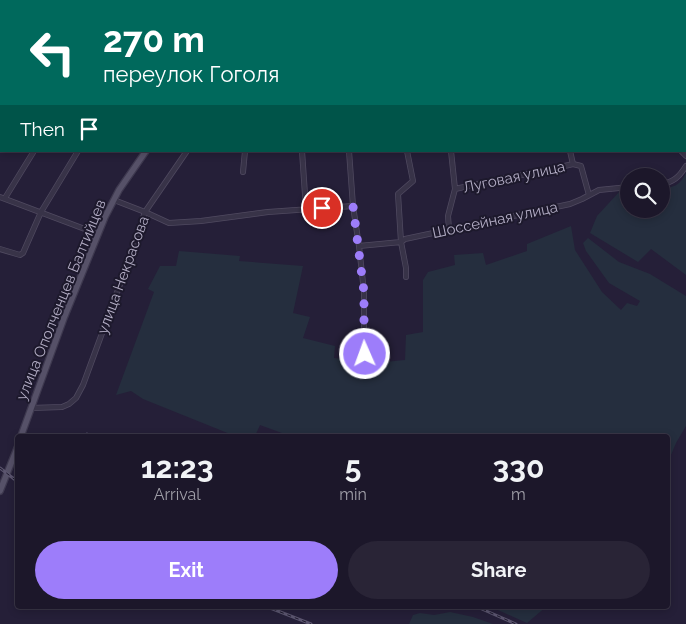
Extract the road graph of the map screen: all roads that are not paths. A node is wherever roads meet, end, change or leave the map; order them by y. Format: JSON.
{"nodes":[{"id":1,"x":33,"y":152,"type":"edge"},
{"id":2,"x":77,"y":152,"type":"edge"},
{"id":3,"x":145,"y":152,"type":"edge"},
{"id":4,"x":187,"y":152,"type":"edge"},
{"id":5,"x":245,"y":152,"type":"edge"},
{"id":6,"x":302,"y":152,"type":"edge"},
{"id":7,"x":349,"y":152,"type":"edge"},
{"id":8,"x":408,"y":152,"type":"edge"},
{"id":9,"x":450,"y":152,"type":"edge"},
{"id":10,"x":570,"y":152,"type":"edge"},
{"id":11,"x":573,"y":164,"type":"junction"},
{"id":12,"x":686,"y":166,"type":"edge"},
{"id":13,"x":243,"y":172,"type":"dead end"},
{"id":14,"x":670,"y":182,"type":"edge"},
{"id":15,"x":620,"y":188,"type":"edge"},
{"id":16,"x":455,"y":189,"type":"junction"},
{"id":17,"x":589,"y":195,"type":"junction"},
{"id":18,"x":2,"y":197,"type":"edge"},
{"id":19,"x":114,"y":200,"type":"junction"},
{"id":20,"x":353,"y":206,"type":"junction"},
{"id":21,"x":306,"y":209,"type":"junction"},
{"id":22,"x":41,"y":212,"type":"junction"},
{"id":23,"x":145,"y":212,"type":"junction"},
{"id":24,"x":448,"y":230,"type":"junction"},
{"id":25,"x":98,"y":234,"type":"junction"},
{"id":26,"x":401,"y":242,"type":"junction"},
{"id":27,"x":359,"y":246,"type":"junction"},
{"id":28,"x":0,"y":249,"type":"edge"},
{"id":29,"x":406,"y":277,"type":"dead end"},
{"id":30,"x":365,"y":354,"type":"dead end"},
{"id":31,"x":31,"y":408,"type":"junction"},
{"id":32,"x":22,"y":434,"type":"edge"},
{"id":33,"x":15,"y":454,"type":"edge"},
{"id":34,"x":0,"y":491,"type":"edge"}],
"edges":[{"from":1,"to":18,"type":"street"},
{"from":2,"to":22,"type":"street"},
{"from":3,"to":19,"type":"main road","name":"улица Ополченцев Балтийцев"},
{"from":4,"to":23,"type":"street","name":"улица Некрасова"},
{"from":5,"to":13,"type":"street"},
{"from":6,"to":21,"type":"street"},
{"from":7,"to":20,"type":"street"},
{"from":8,"to":26,"type":"street"},
{"from":9,"to":16,"type":"street"},
{"from":10,"to":11,"type":"street"},
{"from":11,"to":16,"type":"street","name":"Луговая улица"},
{"from":11,"to":17,"type":"street"},
{"from":12,"to":14,"type":"street"},
{"from":15,"to":17,"type":"street","name":"Шоссейная улица"},
{"from":16,"to":24,"type":"street"},
{"from":17,"to":24,"type":"street","name":"Шоссейная улица"},
{"from":18,"to":22,"type":"street"},
{"from":19,"to":23,"type":"street"},
{"from":19,"to":25,"type":"main road","name":"улица Ополченцев Балтийцев"},
{"from":20,"to":21,"type":"street"},
{"from":20,"to":27,"type":"street"},
{"from":21,"to":23,"type":"street"},
{"from":22,"to":25,"type":"street"},
{"from":22,"to":28,"type":"street"},
{"from":23,"to":31,"type":"street","name":"улица Некрасова"},
{"from":24,"to":26,"type":"street","name":"Шоссейная улица"},
{"from":25,"to":31,"type":"main road","name":"улица Ополченцев Балтийцев"},
{"from":26,"to":27,"type":"street","name":"Шоссейная улица"},
{"from":26,"to":29,"type":"street"},
{"from":27,"to":30,"type":"street"},
{"from":31,"to":32,"type":"main road","name":"улица Ополченцев Балтийцев"},
{"from":33,"to":34,"type":"main road"}]}
